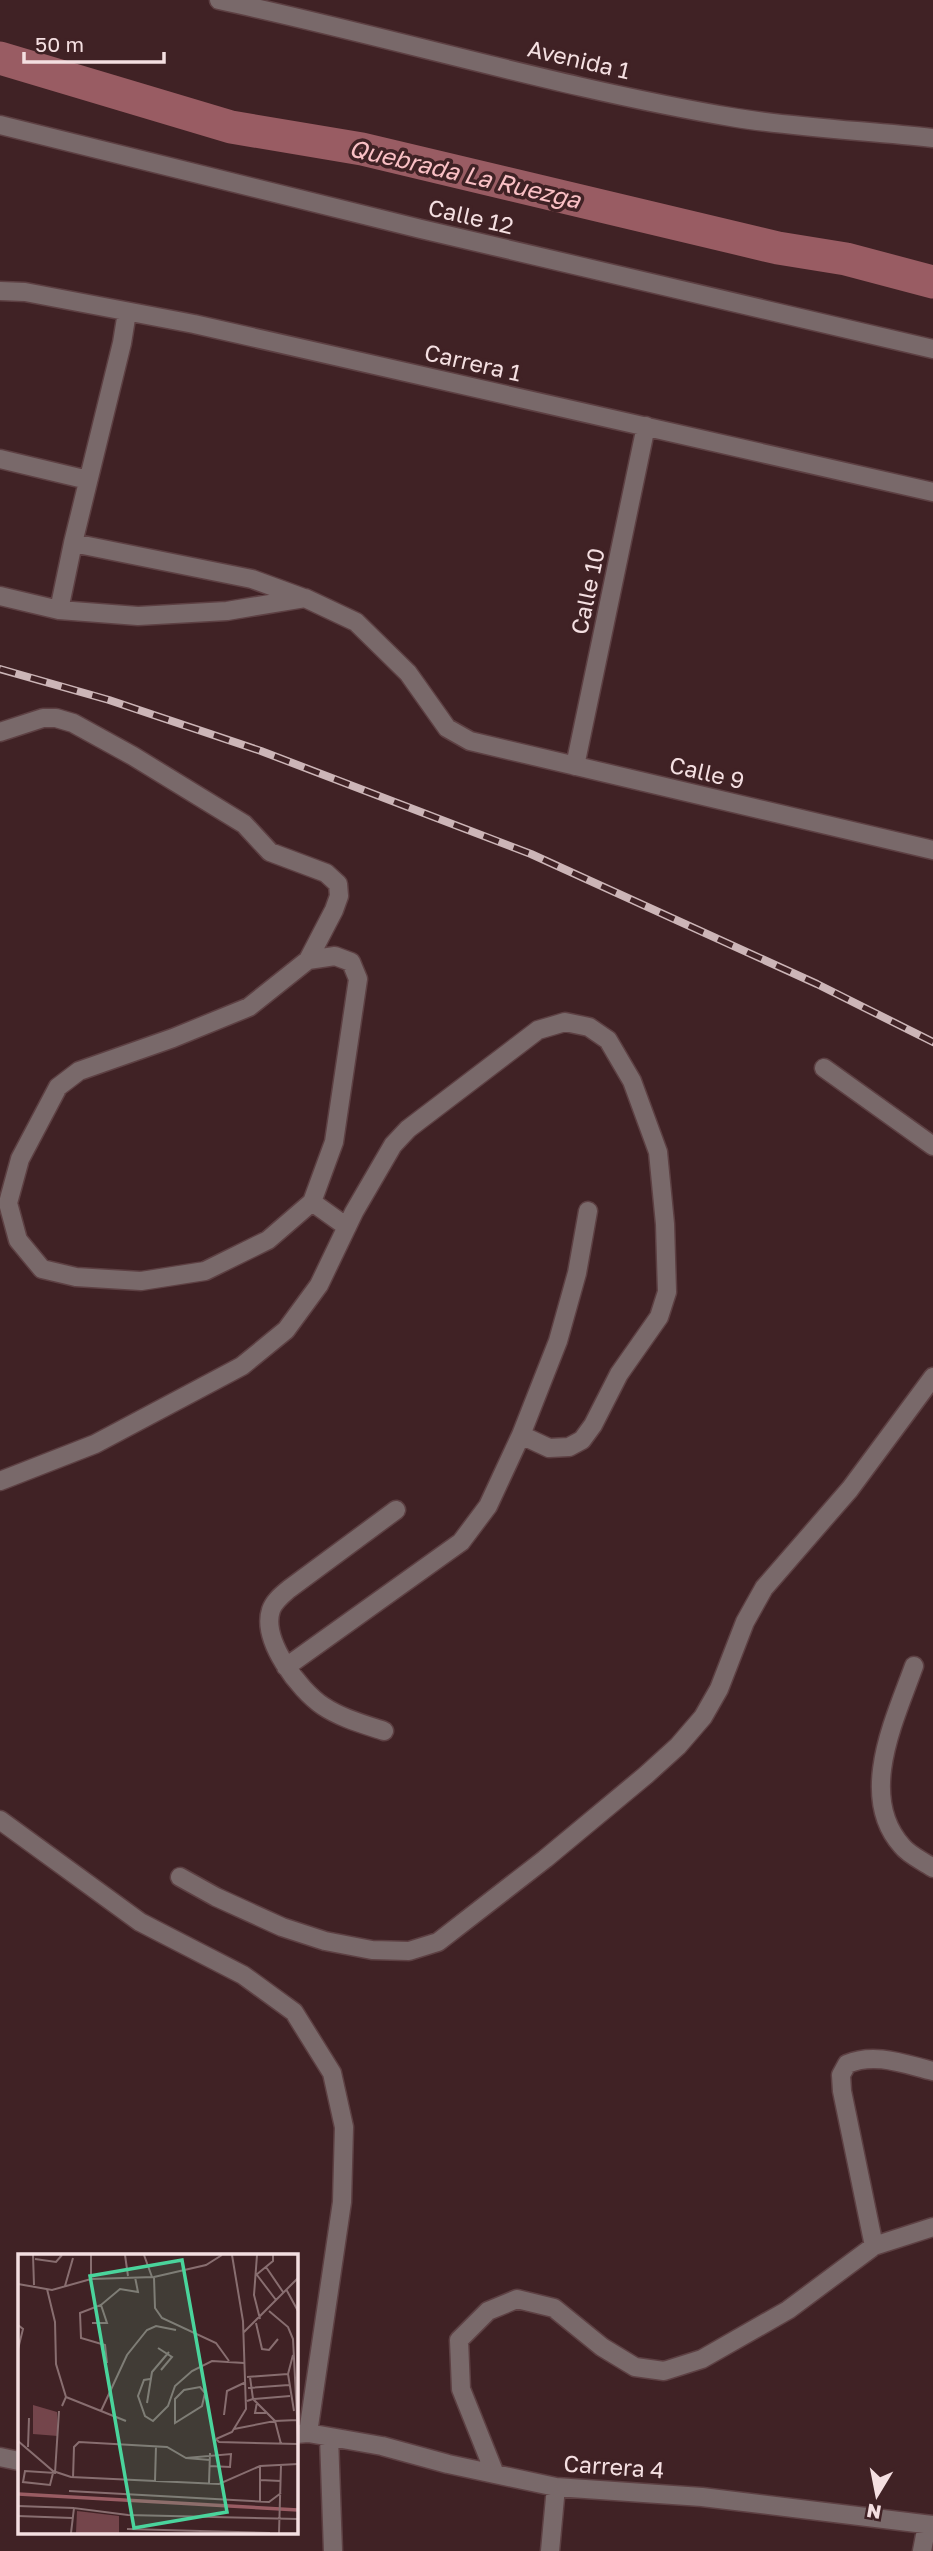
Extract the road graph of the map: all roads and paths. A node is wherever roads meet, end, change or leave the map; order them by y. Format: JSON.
{"nodes":[{"id":1,"x":219,"y":0,"type":"edge"},
{"id":2,"x":0,"y":125,"type":"edge"},
{"id":3,"x":933,"y":138,"type":"edge"},
{"id":4,"x":0,"y":291,"type":"edge"},
{"id":5,"x":127,"y":312,"type":"junction"},
{"id":6,"x":933,"y":349,"type":"edge"},
{"id":7,"x":646,"y":426,"type":"junction"},
{"id":8,"x":0,"y":459,"type":"edge"},
{"id":9,"x":88,"y":480,"type":"junction"},
{"id":10,"x":933,"y":492,"type":"edge"},
{"id":11,"x":73,"y":543,"type":"junction"},
{"id":12,"x":0,"y":596,"type":"edge"},
{"id":13,"x":305,"y":598,"type":"junction"},
{"id":14,"x":59,"y":610,"type":"junction"},
{"id":15,"x":0,"y":732,"type":"edge"},
{"id":16,"x":575,"y":766,"type":"junction"},
{"id":17,"x":933,"y":850,"type":"edge"},
{"id":18,"x":308,"y":960,"type":"junction"},
{"id":19,"x":824,"y":1068,"type":"dead end"},
{"id":20,"x":933,"y":1146,"type":"edge"},
{"id":21,"x":312,"y":1202,"type":"junction"},
{"id":22,"x":588,"y":1212,"type":"dead end"},
{"id":23,"x":346,"y":1227,"type":"junction"},
{"id":24,"x":933,"y":1377,"type":"edge"},
{"id":25,"x":521,"y":1435,"type":"junction"},
{"id":26,"x":0,"y":1481,"type":"edge"},
{"id":27,"x":397,"y":1510,"type":"dead end"},
{"id":28,"x":914,"y":1666,"type":"dead end"},
{"id":29,"x":286,"y":1667,"type":"junction"},
{"id":30,"x":384,"y":1731,"type":"dead end"},
{"id":31,"x":0,"y":1820,"type":"edge"},
{"id":32,"x":933,"y":1868,"type":"edge"},
{"id":33,"x":180,"y":1877,"type":"dead end"},
{"id":34,"x":933,"y":2071,"type":"edge"},
{"id":35,"x":933,"y":2227,"type":"edge"},
{"id":36,"x":874,"y":2246,"type":"junction"},
{"id":37,"x":302,"y":2434,"type":"edge"},
{"id":38,"x":329,"y":2437,"type":"junction"},
{"id":39,"x":0,"y":2457,"type":"edge"},
{"id":40,"x":18,"y":2461,"type":"edge"},
{"id":41,"x":495,"y":2474,"type":"junction"},
{"id":42,"x":556,"y":2487,"type":"junction"},
{"id":43,"x":930,"y":2525,"type":"edge"},
{"id":44,"x":333,"y":2551,"type":"edge"},
{"id":45,"x":550,"y":2551,"type":"edge"},
{"id":46,"x":922,"y":2551,"type":"edge"}],
"edges":[{"from":1,"to":3,"type":"street","name":"Avenida 1"},
{"from":2,"to":6,"type":"street","name":"Calle 12"},
{"from":4,"to":5,"type":"street","name":"Carrera 1"},
{"from":5,"to":7,"type":"street","name":"Carrera 1"},
{"from":5,"to":9,"type":"street"},
{"from":7,"to":10,"type":"street","name":"Carrera 1"},
{"from":7,"to":16,"type":"street","name":"Calle 10"},
{"from":8,"to":9,"type":"street"},
{"from":9,"to":11,"type":"street"},
{"from":11,"to":13,"type":"street"},
{"from":11,"to":14,"type":"street"},
{"from":12,"to":14,"type":"street"},
{"from":13,"to":14,"type":"street"},
{"from":13,"to":16,"type":"street","name":"Calle 9"},
{"from":15,"to":18,"type":"street"},
{"from":16,"to":17,"type":"street","name":"Calle 9"},
{"from":18,"to":21,"type":"street"},
{"from":18,"to":21,"type":"street"},
{"from":19,"to":20,"type":"street"},
{"from":21,"to":23,"type":"street"},
{"from":22,"to":25,"type":"street"},
{"from":23,"to":25,"type":"street"},
{"from":23,"to":26,"type":"street"},
{"from":24,"to":33,"type":"street"},
{"from":25,"to":29,"type":"street"},
{"from":27,"to":29,"type":"street"},
{"from":28,"to":32,"type":"street"},
{"from":29,"to":30,"type":"street"},
{"from":31,"to":37,"type":"street"},
{"from":34,"to":36,"type":"street"},
{"from":35,"to":36,"type":"street"},
{"from":36,"to":41,"type":"street"},
{"from":37,"to":38,"type":"street","name":"Carrera 4"},
{"from":38,"to":41,"type":"street","name":"Carrera 4"},
{"from":38,"to":44,"type":"street"},
{"from":39,"to":40,"type":"street"},
{"from":41,"to":42,"type":"street","name":"Carrera 4"},
{"from":42,"to":43,"type":"street","name":"Carrera 4"},
{"from":42,"to":45,"type":"street"},
{"from":43,"to":46,"type":"street"}]}
